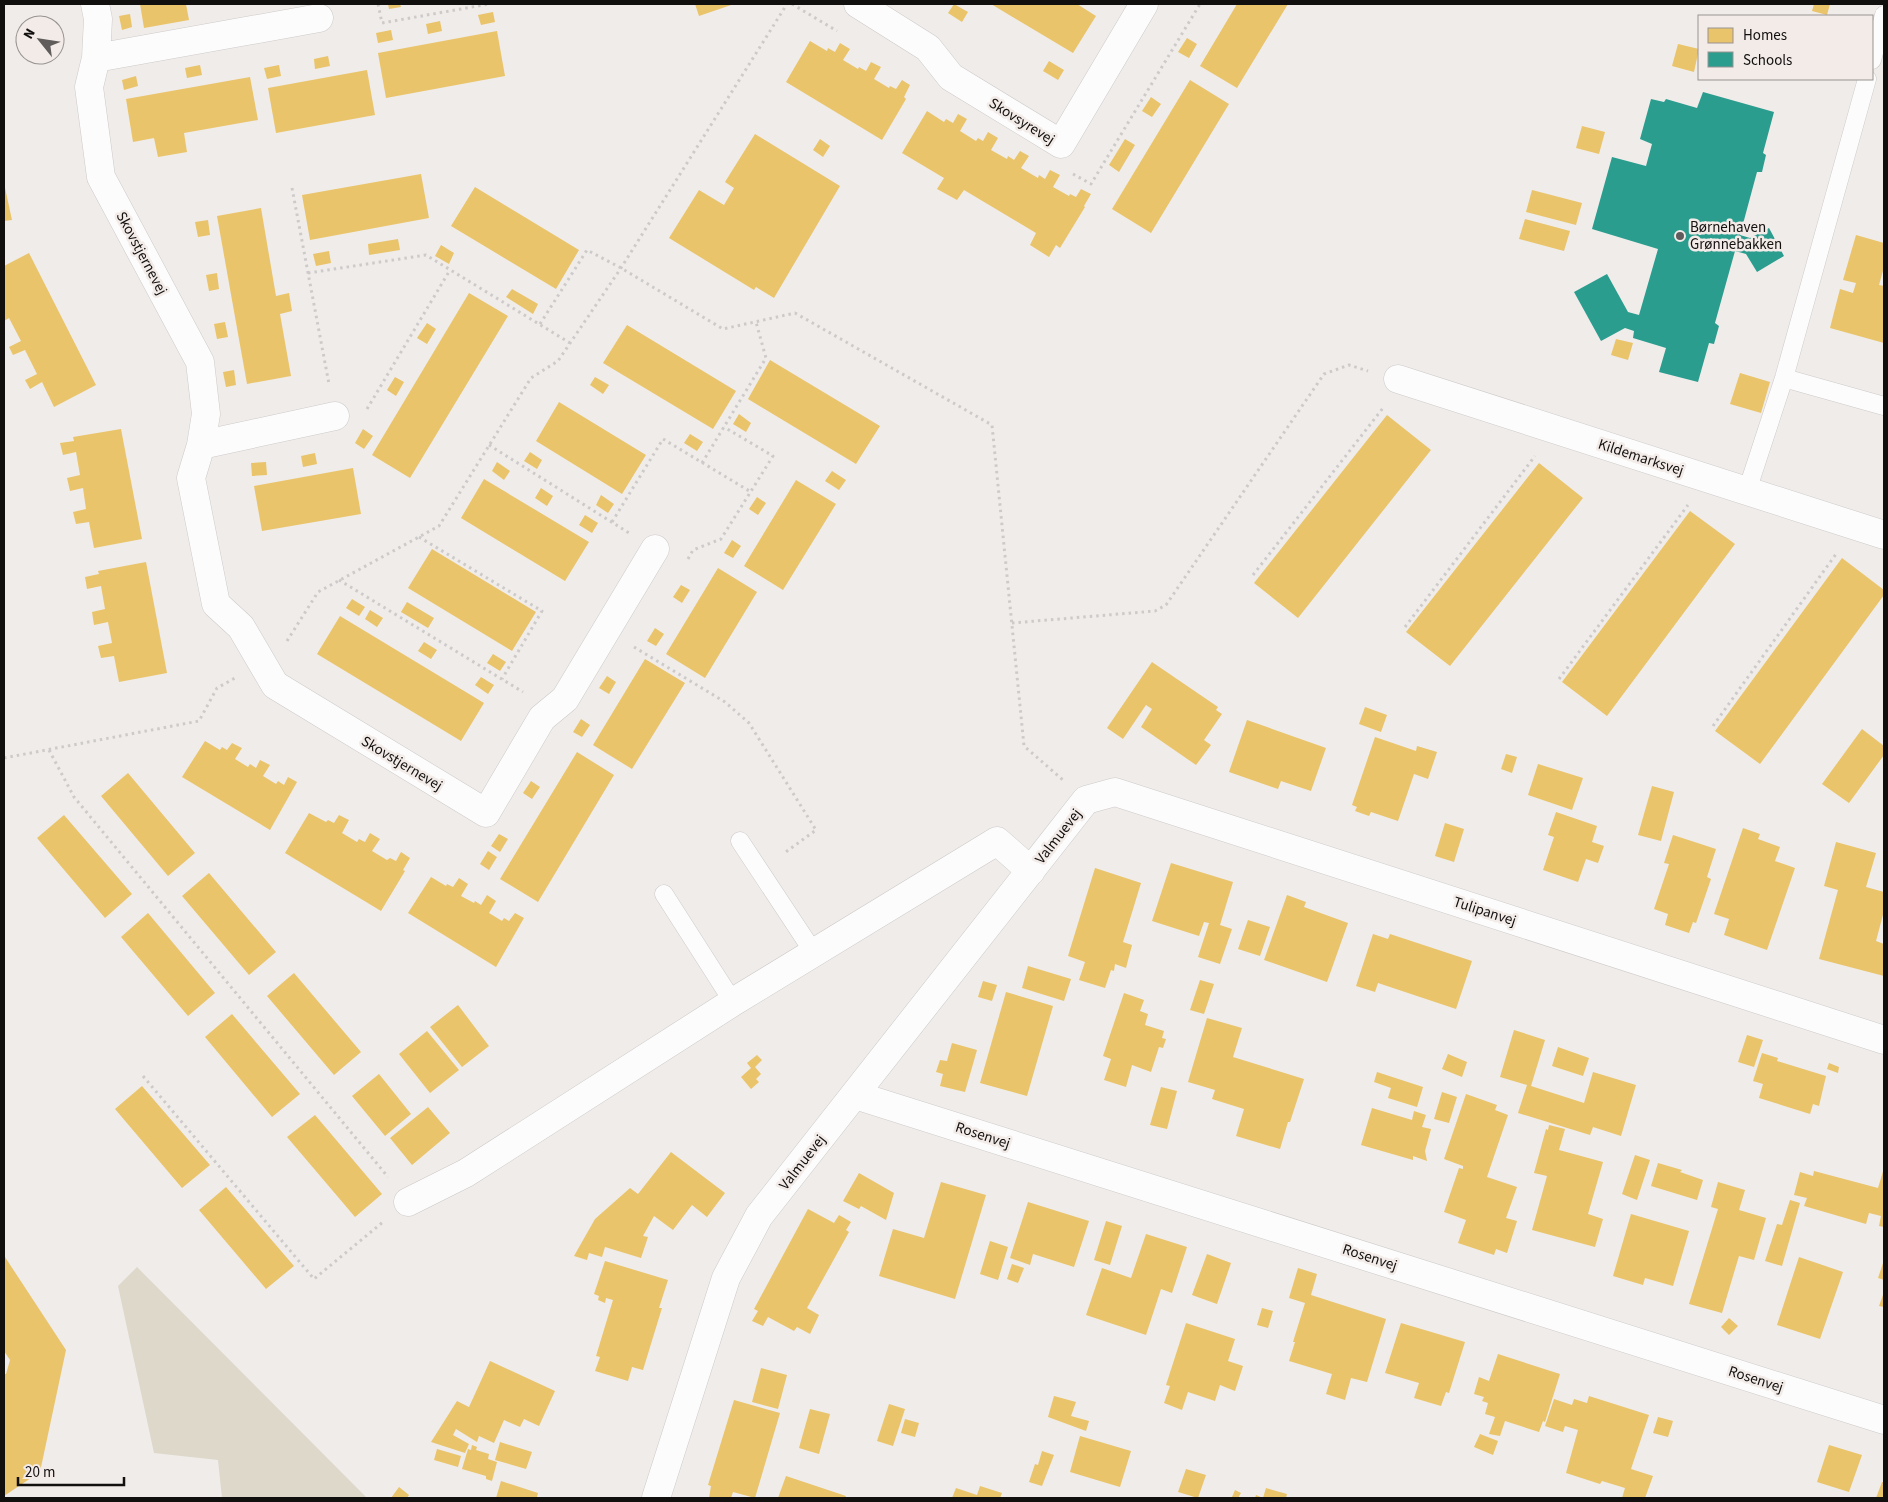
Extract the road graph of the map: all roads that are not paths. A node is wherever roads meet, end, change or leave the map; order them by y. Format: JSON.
{"nodes":[{"id":1,"x":95,"y":4,"type":"edge"},
{"id":2,"x":1144,"y":4,"type":"edge"},
{"id":3,"x":875,"y":8,"type":"edge"},
{"id":4,"x":1884,"y":15,"type":"edge"},
{"id":5,"x":319,"y":18,"type":"dead end"},
{"id":6,"x":1873,"y":56,"type":"edge"},
{"id":7,"x":96,"y":58,"type":"junction"},
{"id":8,"x":1867,"y":80,"type":"edge"},
{"id":9,"x":1784,"y":378,"type":"junction"},
{"id":10,"x":1401,"y":380,"type":"road end"},
{"id":11,"x":1884,"y":406,"type":"edge"},
{"id":12,"x":335,"y":416,"type":"road end"},
{"id":13,"x":201,"y":445,"type":"junction"},
{"id":14,"x":1747,"y":491,"type":"junction"},
{"id":15,"x":1884,"y":535,"type":"edge"},
{"id":16,"x":655,"y":549,"type":"road end"},
{"id":17,"x":1086,"y":800,"type":"joint"},
{"id":18,"x":740,"y":840,"type":"dead end"},
{"id":19,"x":1031,"y":871,"type":"junction"},
{"id":20,"x":664,"y":894,"type":"dead end"},
{"id":21,"x":814,"y":953,"type":"junction"},
{"id":22,"x":733,"y":1002,"type":"junction"},
{"id":23,"x":1884,"y":1040,"type":"edge"},
{"id":24,"x":855,"y":1095,"type":"junction"},
{"id":25,"x":408,"y":1202,"type":"road end"},
{"id":26,"x":1884,"y":1420,"type":"edge"},
{"id":27,"x":656,"y":1498,"type":"edge"}],
"edges":[{"from":1,"to":7,"type":"street","name":"Skovstjernevej"},
{"from":2,"to":3,"type":"street","name":"Skovsyrevej"},
{"from":4,"to":6,"type":"lane"},
{"from":5,"to":7,"type":"street"},
{"from":7,"to":13,"type":"street","name":"Skovstjernevej"},
{"from":8,"to":9,"type":"lane"},
{"from":9,"to":11,"type":"lane"},
{"from":9,"to":14,"type":"lane"},
{"from":10,"to":14,"type":"street","name":"Kildemarksvej"},
{"from":12,"to":13,"type":"street"},
{"from":13,"to":16,"type":"street","name":"Skovstjernevej"},
{"from":14,"to":15,"type":"street","name":"Kildemarksvej"},
{"from":17,"to":19,"type":"street","name":"Valmuevej"},
{"from":17,"to":23,"type":"street","name":"Tulipanvej"},
{"from":18,"to":21,"type":"lane"},
{"from":19,"to":21,"type":"street","name":"Valmuevej"},
{"from":19,"to":24,"type":"street","name":"Valmuevej"},
{"from":20,"to":22,"type":"lane"},
{"from":21,"to":22,"type":"street","name":"Valmuevej"},
{"from":22,"to":25,"type":"street","name":"Valmuevej"},
{"from":24,"to":26,"type":"street","name":"Rosenvej"},
{"from":24,"to":27,"type":"street","name":"Valmuevej"}]}
